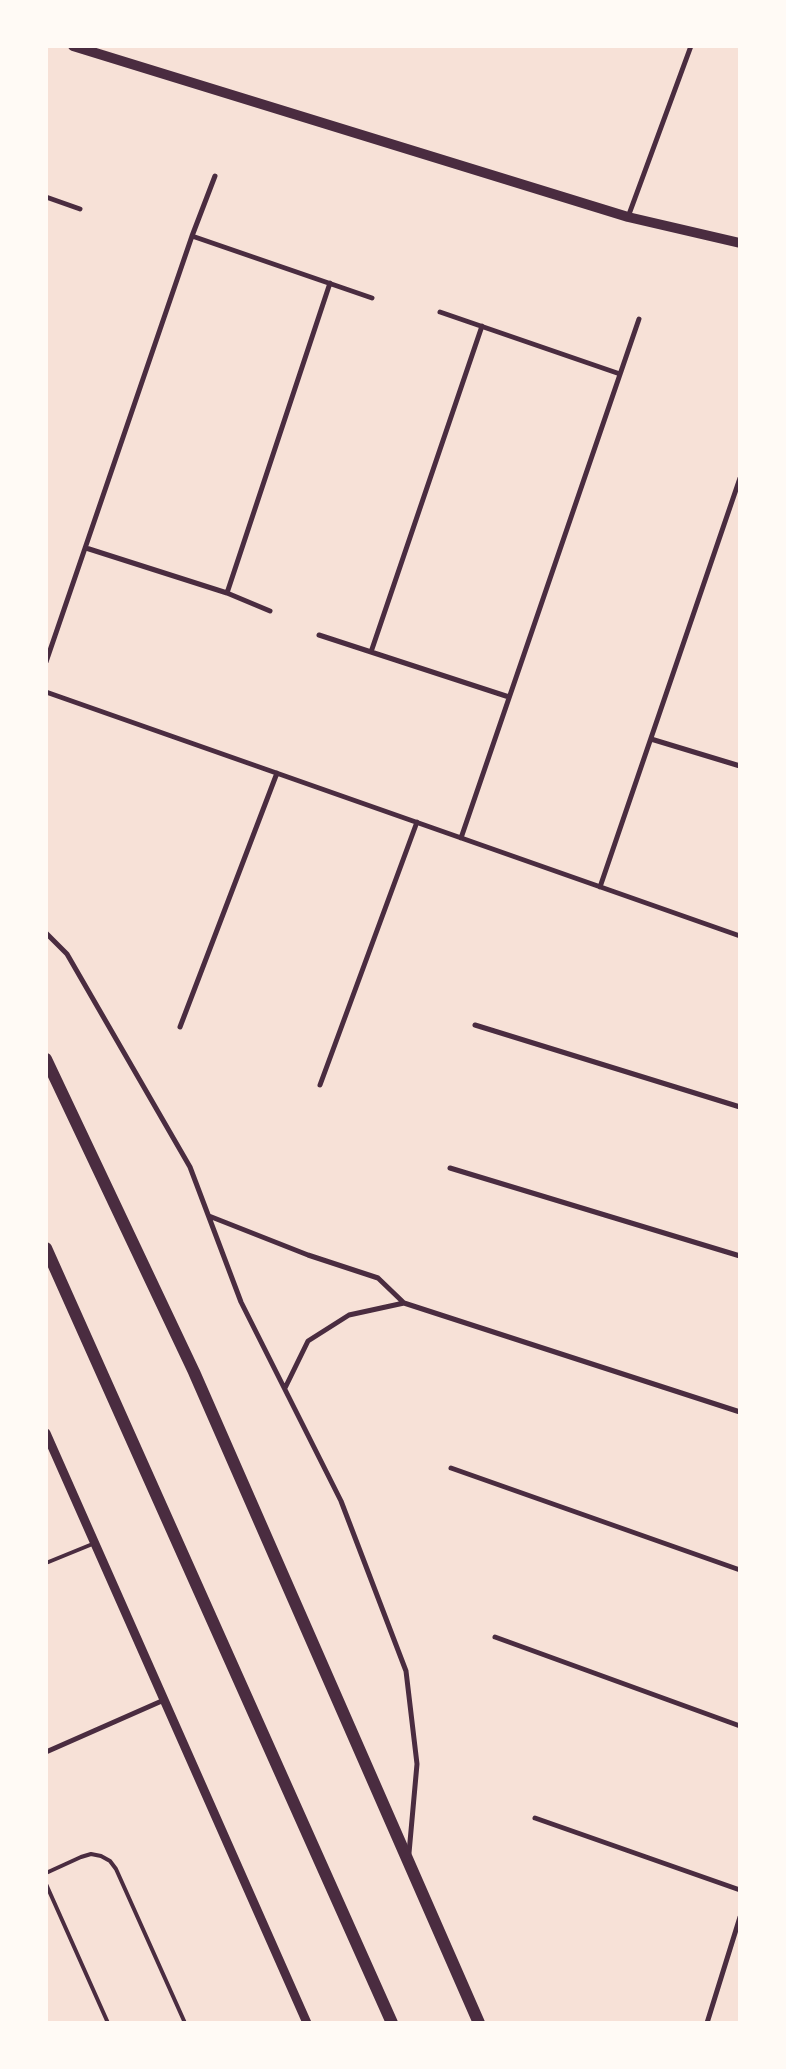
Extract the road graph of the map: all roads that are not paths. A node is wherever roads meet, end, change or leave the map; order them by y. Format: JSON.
{"nodes":[{"id":1,"x":73,"y":46,"type":"edge"},
{"id":2,"x":691,"y":46,"type":"edge"},
{"id":3,"x":214,"y":176,"type":"dead end"},
{"id":4,"x":46,"y":197,"type":"edge"},
{"id":5,"x":80,"y":209,"type":"dead end"},
{"id":6,"x":628,"y":217,"type":"junction"},
{"id":7,"x":192,"y":236,"type":"junction"},
{"id":8,"x":740,"y":244,"type":"edge"},
{"id":9,"x":330,"y":283,"type":"junction"},
{"id":10,"x":372,"y":298,"type":"dead end"},
{"id":11,"x":440,"y":312,"type":"dead end"},
{"id":12,"x":639,"y":319,"type":"dead end"},
{"id":13,"x":482,"y":326,"type":"junction"},
{"id":14,"x":620,"y":374,"type":"junction"},
{"id":15,"x":740,"y":478,"type":"edge"},
{"id":16,"x":86,"y":548,"type":"junction"},
{"id":17,"x":227,"y":594,"type":"junction"},
{"id":18,"x":270,"y":611,"type":"dead end"},
{"id":19,"x":319,"y":635,"type":"dead end"},
{"id":20,"x":371,"y":652,"type":"junction"},
{"id":21,"x":46,"y":662,"type":"edge"},
{"id":22,"x":46,"y":692,"type":"edge"},
{"id":23,"x":509,"y":697,"type":"junction"},
{"id":24,"x":651,"y":739,"type":"junction"},
{"id":25,"x":740,"y":766,"type":"edge"},
{"id":26,"x":277,"y":773,"type":"junction"},
{"id":27,"x":417,"y":822,"type":"junction"},
{"id":28,"x":461,"y":838,"type":"junction"},
{"id":29,"x":600,"y":887,"type":"junction"},
{"id":30,"x":46,"y":933,"type":"edge"},
{"id":31,"x":740,"y":936,"type":"edge"},
{"id":32,"x":475,"y":1024,"type":"dead end"},
{"id":33,"x":180,"y":1028,"type":"dead end"},
{"id":34,"x":46,"y":1058,"type":"edge"},
{"id":35,"x":320,"y":1085,"type":"dead end"},
{"id":36,"x":740,"y":1107,"type":"edge"},
{"id":37,"x":450,"y":1168,"type":"dead end"},
{"id":38,"x":209,"y":1216,"type":"junction"},
{"id":39,"x":46,"y":1248,"type":"edge"},
{"id":40,"x":740,"y":1256,"type":"edge"},
{"id":41,"x":404,"y":1303,"type":"junction"},
{"id":42,"x":285,"y":1388,"type":"junction"},
{"id":43,"x":740,"y":1412,"type":"edge"},
{"id":44,"x":46,"y":1433,"type":"edge"},
{"id":45,"x":451,"y":1468,"type":"dead end"},
{"id":46,"x":94,"y":1543,"type":"junction"},
{"id":47,"x":46,"y":1563,"type":"edge"},
{"id":48,"x":740,"y":1570,"type":"edge"},
{"id":49,"x":495,"y":1637,"type":"dead end"},
{"id":50,"x":164,"y":1700,"type":"junction"},
{"id":51,"x":740,"y":1726,"type":"edge"},
{"id":52,"x":46,"y":1752,"type":"edge"},
{"id":53,"x":535,"y":1818,"type":"dead end"},
{"id":54,"x":408,"y":1861,"type":"junction"},
{"id":55,"x":46,"y":1873,"type":"edge"},
{"id":56,"x":46,"y":1884,"type":"edge"},
{"id":57,"x":740,"y":1890,"type":"edge"},
{"id":58,"x":740,"y":1917,"type":"edge"},
{"id":59,"x":108,"y":2023,"type":"edge"},
{"id":60,"x":185,"y":2023,"type":"edge"},
{"id":61,"x":307,"y":2023,"type":"edge"},
{"id":62,"x":392,"y":2023,"type":"edge"},
{"id":63,"x":479,"y":2023,"type":"edge"},
{"id":64,"x":707,"y":2023,"type":"edge"}],
"edges":[{"from":1,"to":6,"type":"main road"},
{"from":2,"to":6,"type":"street"},
{"from":3,"to":7,"type":"street"},
{"from":4,"to":5,"type":"street"},
{"from":6,"to":8,"type":"main road"},
{"from":7,"to":9,"type":"street"},
{"from":7,"to":16,"type":"street"},
{"from":9,"to":10,"type":"street"},
{"from":9,"to":17,"type":"street"},
{"from":11,"to":13,"type":"street"},
{"from":12,"to":14,"type":"street"},
{"from":13,"to":14,"type":"street"},
{"from":13,"to":20,"type":"street"},
{"from":14,"to":23,"type":"street"},
{"from":15,"to":24,"type":"street"},
{"from":16,"to":17,"type":"street"},
{"from":16,"to":21,"type":"street"},
{"from":17,"to":18,"type":"street"},
{"from":19,"to":20,"type":"street"},
{"from":20,"to":23,"type":"street"},
{"from":22,"to":26,"type":"street"},
{"from":23,"to":28,"type":"street"},
{"from":24,"to":25,"type":"street"},
{"from":24,"to":29,"type":"street"},
{"from":26,"to":27,"type":"street"},
{"from":26,"to":33,"type":"street"},
{"from":27,"to":28,"type":"street"},
{"from":27,"to":35,"type":"street"},
{"from":28,"to":29,"type":"street"},
{"from":29,"to":31,"type":"street"},
{"from":30,"to":38,"type":"street"},
{"from":32,"to":36,"type":"street"},
{"from":34,"to":54,"type":"main road"},
{"from":37,"to":40,"type":"street"},
{"from":38,"to":41,"type":"street"},
{"from":38,"to":42,"type":"street"},
{"from":39,"to":62,"type":"main road"},
{"from":41,"to":42,"type":"street"},
{"from":41,"to":43,"type":"street"},
{"from":42,"to":54,"type":"street"},
{"from":44,"to":46,"type":"street"},
{"from":45,"to":48,"type":"street"},
{"from":46,"to":47,"type":"lane"},
{"from":46,"to":50,"type":"street"},
{"from":49,"to":51,"type":"street"},
{"from":50,"to":52,"type":"street"},
{"from":50,"to":61,"type":"street"},
{"from":53,"to":57,"type":"street"},
{"from":54,"to":63,"type":"main road"},
{"from":55,"to":60,"type":"lane"},
{"from":56,"to":59,"type":"lane"},
{"from":58,"to":64,"type":"street"}]}
